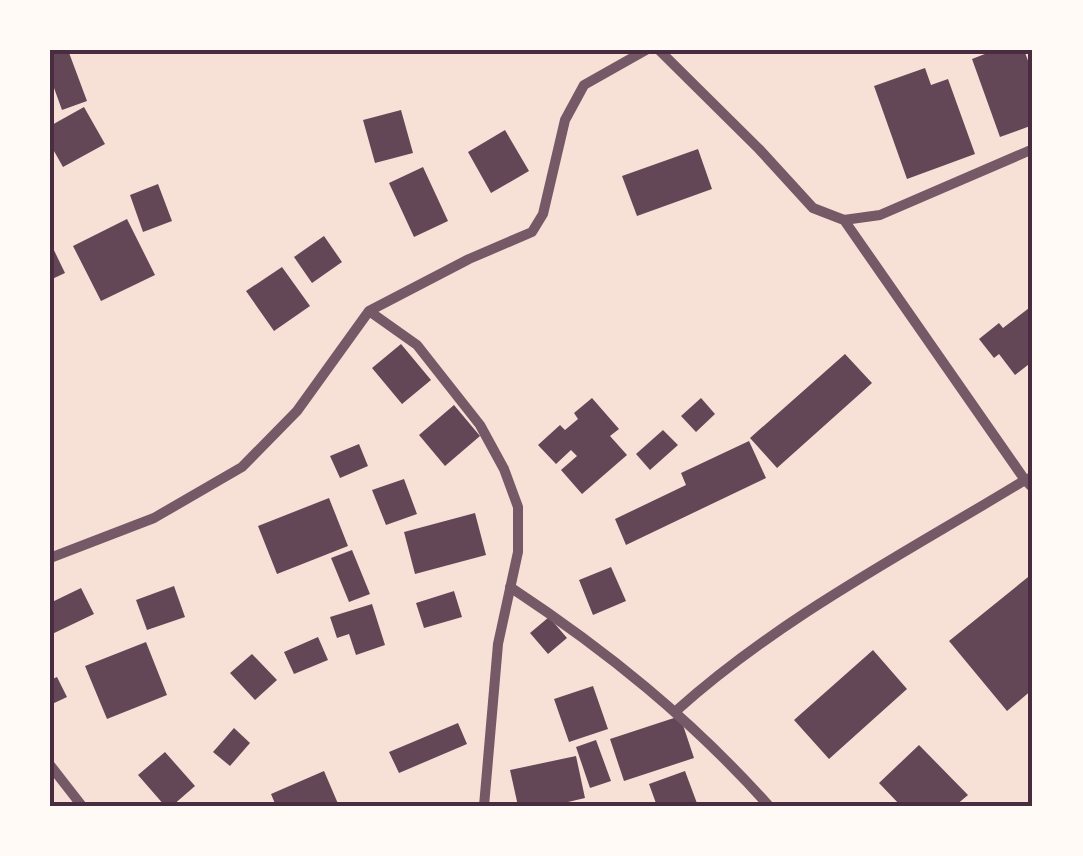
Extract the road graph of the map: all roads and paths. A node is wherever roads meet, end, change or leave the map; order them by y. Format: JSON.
{"nodes":[{"id":1,"x":646,"y":50,"type":"edge"},
{"id":2,"x":659,"y":50,"type":"edge"},
{"id":3,"x":1033,"y":149,"type":"edge"},
{"id":4,"x":844,"y":220,"type":"junction"},
{"id":5,"x":369,"y":310,"type":"junction"},
{"id":6,"x":1030,"y":482,"type":"edge"},
{"id":7,"x":50,"y":558,"type":"edge"},
{"id":8,"x":510,"y":586,"type":"junction"},
{"id":9,"x":676,"y":711,"type":"junction"},
{"id":10,"x":50,"y":765,"type":"edge"},
{"id":11,"x":82,"y":806,"type":"edge"},
{"id":12,"x":484,"y":806,"type":"edge"},
{"id":13,"x":769,"y":806,"type":"edge"}],
"edges":[{"from":1,"to":5,"type":"street"},
{"from":2,"to":4,"type":"street"},
{"from":3,"to":4,"type":"street"},
{"from":4,"to":6,"type":"street"},
{"from":5,"to":7,"type":"street"},
{"from":5,"to":8,"type":"street"},
{"from":6,"to":9,"type":"street"},
{"from":8,"to":9,"type":"street"},
{"from":8,"to":12,"type":"street"},
{"from":9,"to":13,"type":"street"},
{"from":10,"to":11,"type":"street"}]}
